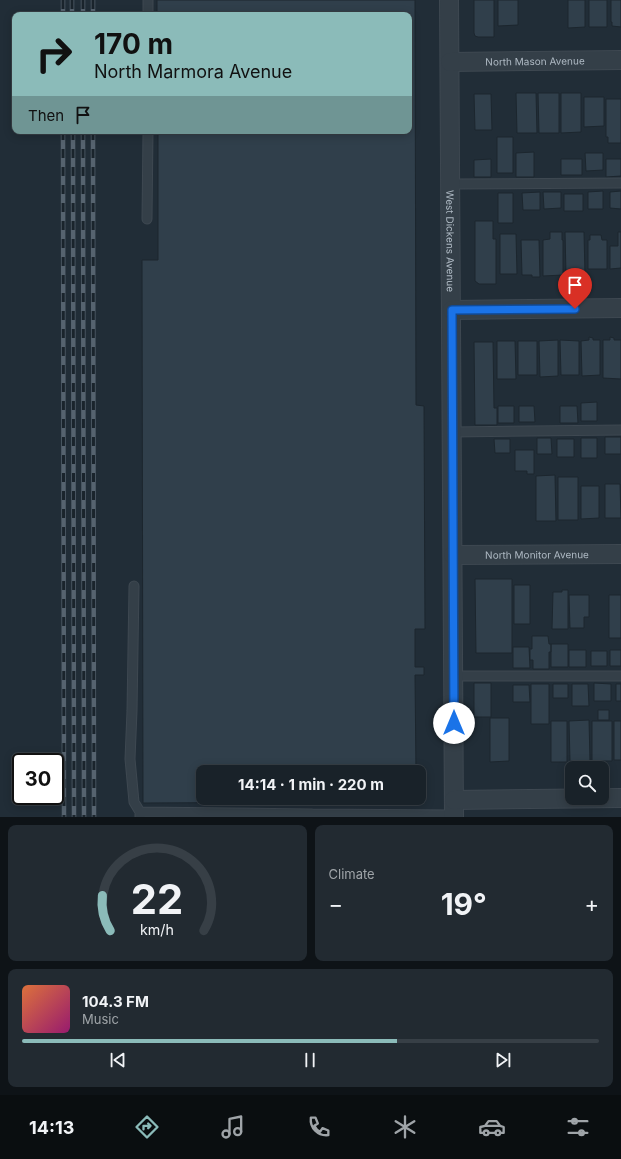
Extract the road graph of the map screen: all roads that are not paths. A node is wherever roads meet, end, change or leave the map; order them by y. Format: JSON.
{"nodes":[{"id":1,"x":148,"y":0,"type":"edge"},
{"id":2,"x":450,"y":0,"type":"edge"},
{"id":3,"x":148,"y":12,"type":"edge"},
{"id":4,"x":621,"y":60,"type":"edge"},
{"id":5,"x":450,"y":62,"type":"junction"},
{"id":6,"x":148,"y":134,"type":"edge"},
{"id":7,"x":621,"y":183,"type":"edge"},
{"id":8,"x":450,"y":184,"type":"junction"},
{"id":9,"x":148,"y":219,"type":"dead end"},
{"id":10,"x":621,"y":308,"type":"edge"},
{"id":11,"x":452,"y":310,"type":"junction"},
{"id":12,"x":621,"y":430,"type":"edge"},
{"id":13,"x":452,"y":432,"type":"junction"},
{"id":14,"x":621,"y":554,"type":"edge"},
{"id":15,"x":453,"y":555,"type":"junction"},
{"id":16,"x":134,"y":586,"type":"dead end"},
{"id":17,"x":454,"y":676,"type":"junction"},
{"id":18,"x":621,"y":676,"type":"edge"},
{"id":19,"x":621,"y":798,"type":"edge"},
{"id":20,"x":454,"y":811,"type":"edge"},
{"id":21,"x":140,"y":815,"type":"edge"},
{"id":22,"x":312,"y":816,"type":"edge"}],
"edges":[{"from":1,"to":3,"type":"lane"},
{"from":2,"to":5,"type":"street","name":"West Dickens Avenue"},
{"from":4,"to":5,"type":"street","name":"North Mason Avenue"},
{"from":5,"to":8,"type":"street","name":"West Dickens Avenue"},
{"from":6,"to":9,"type":"lane"},
{"from":7,"to":8,"type":"lane"},
{"from":8,"to":11,"type":"street","name":"West Dickens Avenue"},
{"from":10,"to":11,"type":"street"},
{"from":11,"to":13,"type":"street","name":"West Dickens Avenue"},
{"from":12,"to":13,"type":"lane"},
{"from":13,"to":15,"type":"street","name":"West Dickens Avenue"},
{"from":14,"to":15,"type":"street","name":"North Monitor Avenue"},
{"from":15,"to":17,"type":"street","name":"West Dickens Avenue"},
{"from":16,"to":21,"type":"lane"},
{"from":17,"to":18,"type":"lane"},
{"from":17,"to":20,"type":"street","name":"West Dickens Avenue"},
{"from":19,"to":20,"type":"street"},
{"from":20,"to":22,"type":"lane"},
{"from":21,"to":22,"type":"lane"}]}
